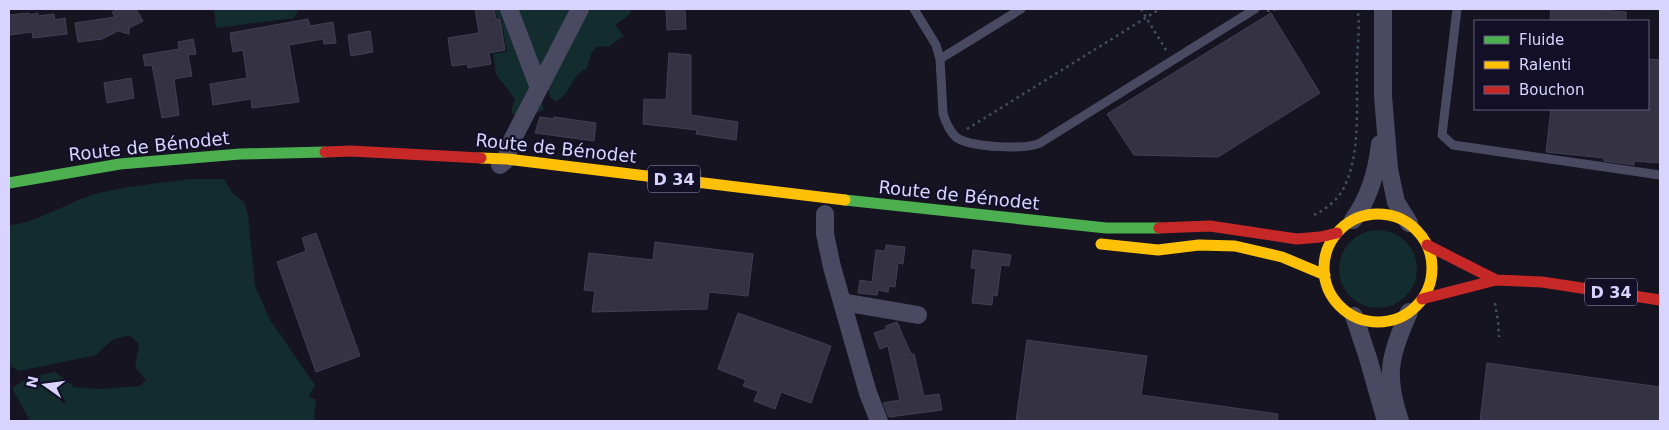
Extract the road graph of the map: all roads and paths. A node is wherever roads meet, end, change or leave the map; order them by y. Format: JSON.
{"nodes":[{"id":1,"x":509,"y":9,"type":"edge"},
{"id":2,"x":580,"y":9,"type":"edge"},
{"id":3,"x":914,"y":9,"type":"edge"},
{"id":4,"x":1021,"y":9,"type":"edge"},
{"id":5,"x":1160,"y":9,"type":"edge"},
{"id":6,"x":1255,"y":9,"type":"edge"},
{"id":7,"x":1357,"y":9,"type":"edge"},
{"id":8,"x":1383,"y":9,"type":"edge"},
{"id":9,"x":1457,"y":9,"type":"edge"},
{"id":10,"x":940,"y":59,"type":"junction"},
{"id":11,"x":539,"y":88,"type":"junction"},
{"id":12,"x":1383,"y":96,"type":"junction"},
{"id":13,"x":955,"y":136,"type":"junction"},
{"id":14,"x":409,"y":153,"type":"junction"},
{"id":15,"x":507,"y":159,"type":"junction"},
{"id":16,"x":420,"y":170,"type":"dead end"},
{"id":17,"x":440,"y":172,"type":"dead end"},
{"id":18,"x":1660,"y":175,"type":"edge"},
{"id":19,"x":9,"y":183,"type":"edge"},
{"id":20,"x":803,"y":194,"type":"junction"},
{"id":21,"x":928,"y":210,"type":"junction"},
{"id":22,"x":825,"y":214,"type":"junction"},
{"id":23,"x":1310,"y":216,"type":"dead end"},
{"id":24,"x":1353,"y":220,"type":"junction"},
{"id":25,"x":1409,"y":223,"type":"junction"},
{"id":26,"x":1337,"y":233,"type":"junction"},
{"id":27,"x":1088,"y":243,"type":"dead end"},
{"id":28,"x":1427,"y":244,"type":"junction"},
{"id":29,"x":1325,"y":275,"type":"junction"},
{"id":30,"x":1496,"y":280,"type":"junction"},
{"id":31,"x":1422,"y":299,"type":"junction"},
{"id":32,"x":1660,"y":300,"type":"edge"},
{"id":33,"x":1495,"y":301,"type":"dead end"},
{"id":34,"x":842,"y":302,"type":"junction"},
{"id":35,"x":1409,"y":312,"type":"junction"},
{"id":36,"x":918,"y":315,"type":"dead end"},
{"id":37,"x":1354,"y":316,"type":"junction"},
{"id":38,"x":1499,"y":336,"type":"dead end"},
{"id":39,"x":879,"y":421,"type":"edge"},
{"id":40,"x":1386,"y":421,"type":"edge"},
{"id":41,"x":1400,"y":421,"type":"edge"}],
"edges":[{"from":1,"to":11,"type":"street"},
{"from":2,"to":11,"type":"street"},
{"from":3,"to":10,"type":"lane"},
{"from":4,"to":10,"type":"lane"},
{"from":5,"to":13,"type":"path"},
{"from":6,"to":13,"type":"lane"},
{"from":7,"to":23,"type":"path"},
{"from":8,"to":12,"type":"street"},
{"from":9,"to":18,"type":"lane"},
{"from":10,"to":13,"type":"lane"},
{"from":11,"to":15,"type":"street"},
{"from":12,"to":24,"type":"street"},
{"from":12,"to":25,"type":"street"},
{"from":14,"to":15,"type":"main road","name":"Route de Bénodet","number":"D 34"},
{"from":14,"to":16,"type":"street"},
{"from":14,"to":19,"type":"main road","name":"Route de Bénodet","number":"D 34"},
{"from":15,"to":17,"type":"street"},
{"from":15,"to":20,"type":"main road","name":"Route de Bénodet","number":"D 34"},
{"from":20,"to":21,"type":"main road","name":"Route de Bénodet","number":"D 34"},
{"from":20,"to":22,"type":"street"},
{"from":21,"to":22,"type":"street"},
{"from":21,"to":26,"type":"main road","name":"Route de Bénodet","number":"D 34"},
{"from":22,"to":34,"type":"street"},
{"from":24,"to":25,"type":"main road"},
{"from":24,"to":26,"type":"main road"},
{"from":25,"to":28,"type":"main road"},
{"from":26,"to":29,"type":"main road"},
{"from":27,"to":29,"type":"main road"},
{"from":28,"to":30,"type":"main road","number":"D 34"},
{"from":28,"to":31,"type":"main road"},
{"from":29,"to":37,"type":"main road"},
{"from":30,"to":31,"type":"main road","number":"D 34"},
{"from":30,"to":32,"type":"main road","number":"D 34"},
{"from":31,"to":35,"type":"main road"},
{"from":33,"to":38,"type":"path"},
{"from":34,"to":36,"type":"street"},
{"from":34,"to":39,"type":"street"},
{"from":35,"to":37,"type":"main road"},
{"from":35,"to":41,"type":"street"},
{"from":37,"to":40,"type":"street"}]}
